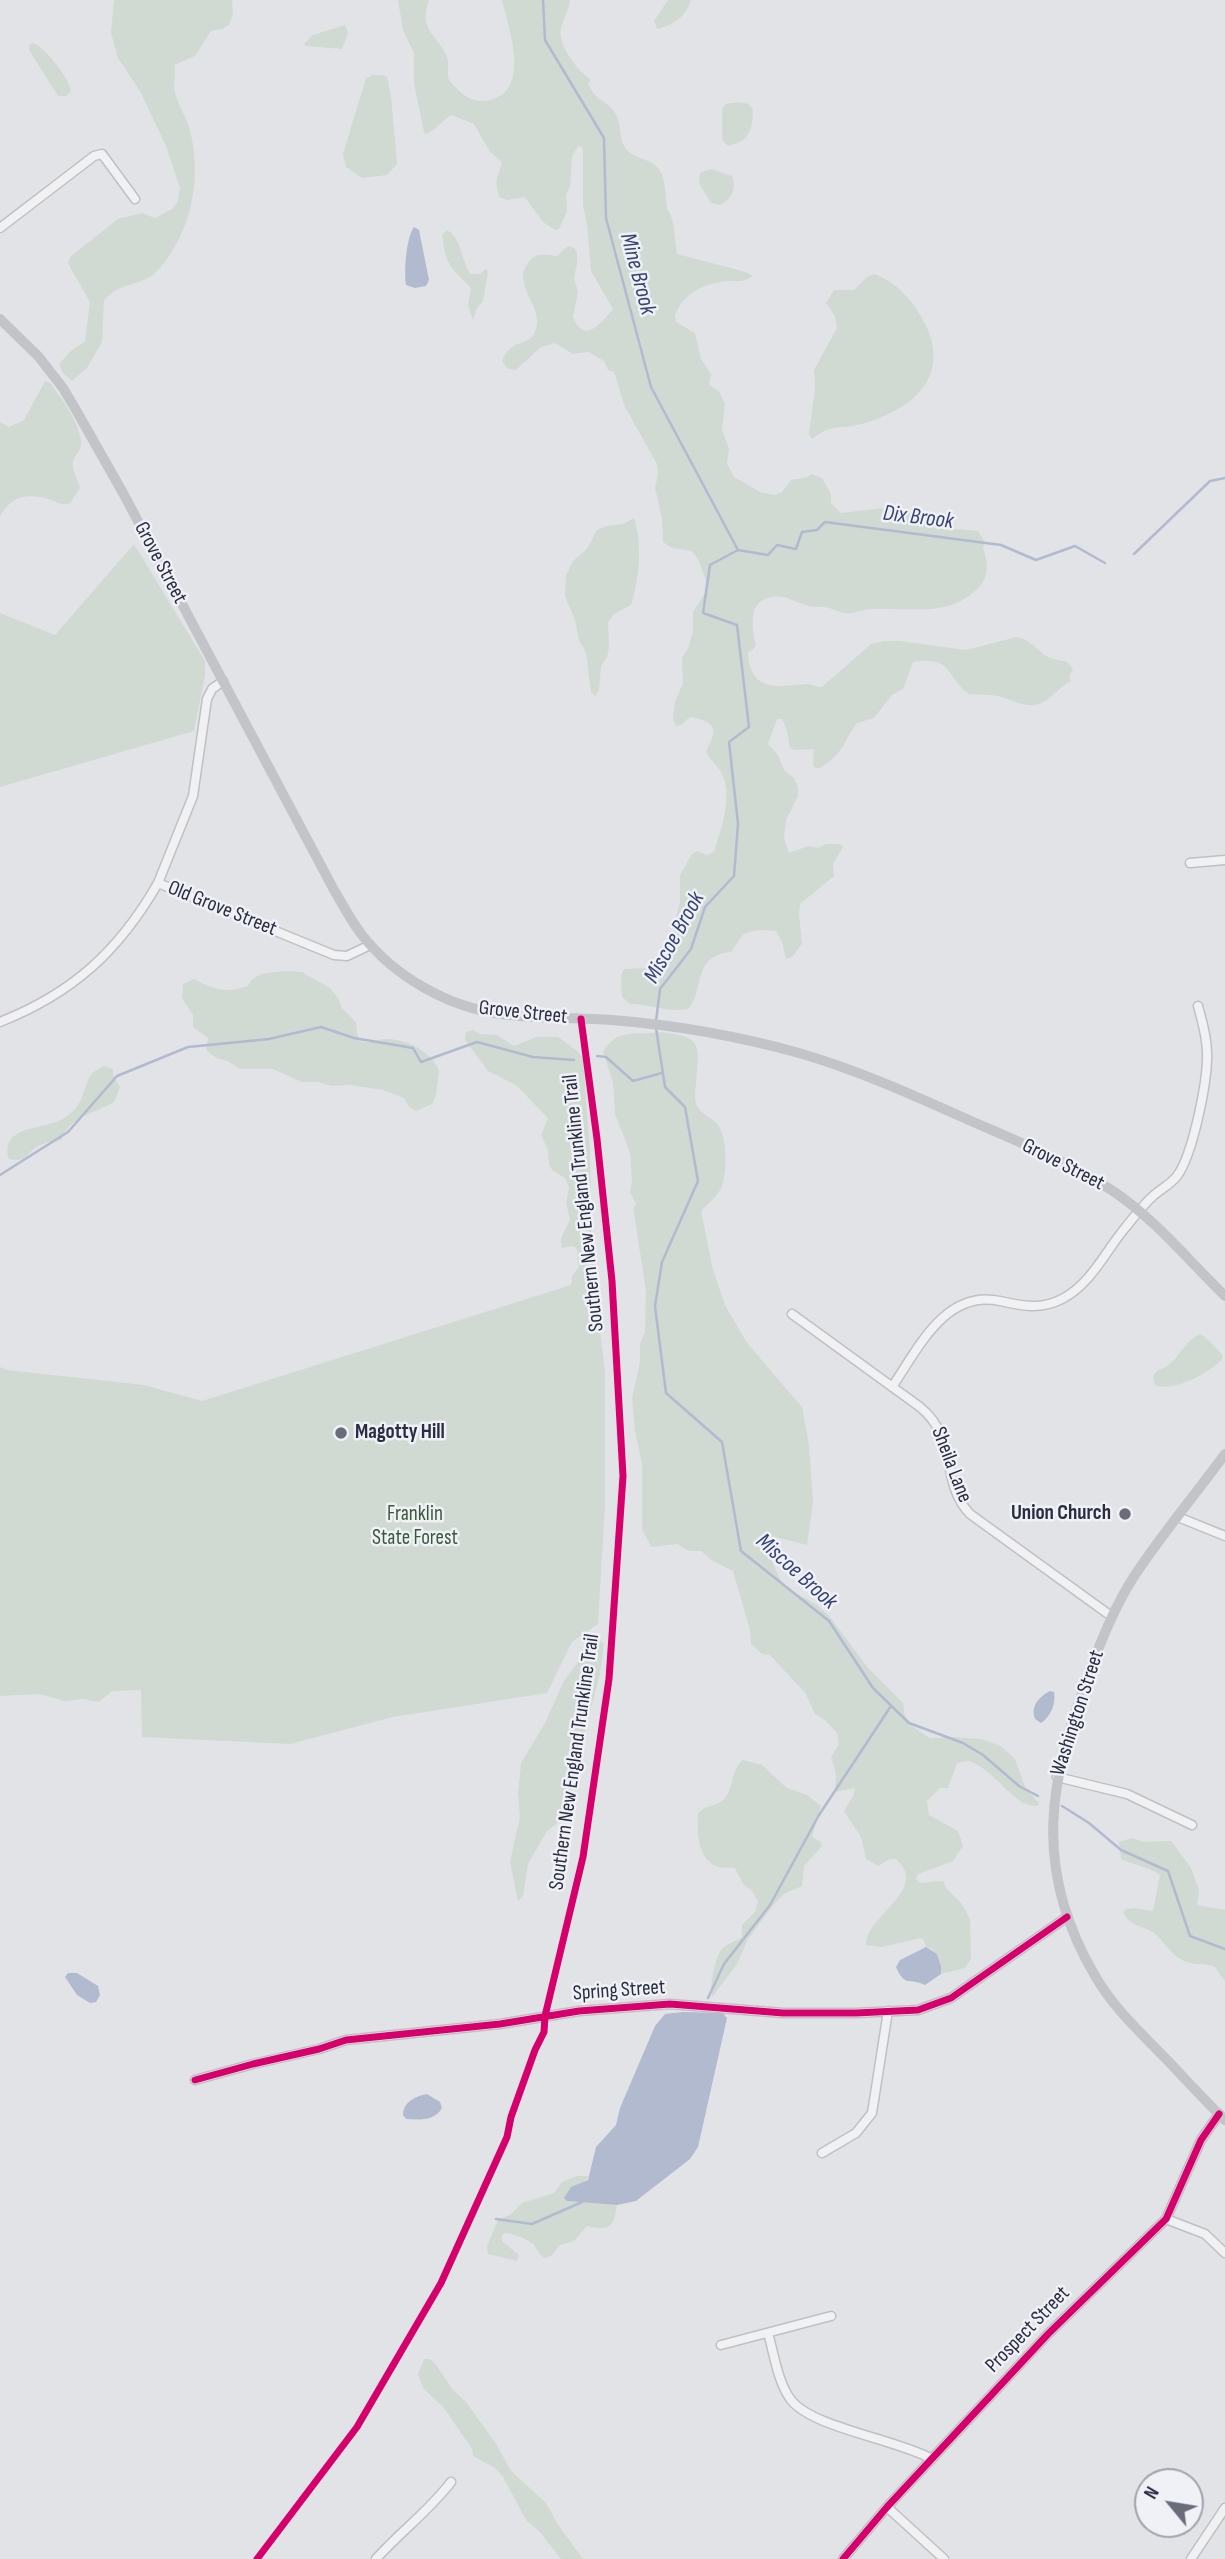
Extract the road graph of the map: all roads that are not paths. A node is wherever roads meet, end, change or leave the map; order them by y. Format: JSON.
{"nodes":[{"id":1,"x":135,"y":199,"type":"dead end"},
{"id":2,"x":0,"y":228,"type":"edge"},
{"id":3,"x":0,"y":319,"type":"edge"},
{"id":4,"x":223,"y":681,"type":"junction"},
{"id":5,"x":1225,"y":860,"type":"edge"},
{"id":6,"x":1190,"y":863,"type":"dead end"},
{"id":7,"x":158,"y":883,"type":"junction"},
{"id":8,"x":370,"y":945,"type":"junction"},
{"id":9,"x":1198,"y":1006,"type":"dead end"},
{"id":10,"x":0,"y":1022,"type":"edge"},
{"id":11,"x":1139,"y":1213,"type":"junction"},
{"id":12,"x":1225,"y":1296,"type":"edge"},
{"id":13,"x":792,"y":1314,"type":"dead end"},
{"id":14,"x":892,"y":1387,"type":"junction"},
{"id":15,"x":1225,"y":1454,"type":"edge"},
{"id":16,"x":1178,"y":1517,"type":"junction"},
{"id":17,"x":1225,"y":1536,"type":"edge"},
{"id":18,"x":1111,"y":1616,"type":"junction"},
{"id":19,"x":1056,"y":1777,"type":"junction"},
{"id":20,"x":1192,"y":1825,"type":"dead end"},
{"id":21,"x":1067,"y":1917,"type":"junction"},
{"id":22,"x":888,"y":2011,"type":"junction"},
{"id":23,"x":195,"y":2080,"type":"dead end"},
{"id":24,"x":1222,"y":2117,"type":"edge"},
{"id":25,"x":822,"y":2153,"type":"dead end"},
{"id":26,"x":1166,"y":2219,"type":"junction"},
{"id":27,"x":1225,"y":2253,"type":"edge"},
{"id":28,"x":831,"y":2316,"type":"dead end"},
{"id":29,"x":768,"y":2333,"type":"junction"},
{"id":30,"x":721,"y":2346,"type":"dead end"},
{"id":31,"x":932,"y":2459,"type":"junction"},
{"id":32,"x":451,"y":2482,"type":"dead end"},
{"id":33,"x":887,"y":2507,"type":"junction"},
{"id":34,"x":1225,"y":2508,"type":"edge"},
{"id":35,"x":376,"y":2559,"type":"edge"},
{"id":36,"x":843,"y":2559,"type":"edge"},
{"id":37,"x":944,"y":2559,"type":"edge"},
{"id":38,"x":1191,"y":2559,"type":"edge"}],
"edges":[{"from":1,"to":2,"type":"street"},
{"from":3,"to":4,"type":"main road","name":"Grove Street"},
{"from":4,"to":7,"type":"street","name":"Old Grove Street"},
{"from":4,"to":8,"type":"main road","name":"Grove Street"},
{"from":5,"to":6,"type":"street"},
{"from":7,"to":8,"type":"street","name":"Old Grove Street"},
{"from":7,"to":10,"type":"street"},
{"from":8,"to":11,"type":"main road","name":"Grove Street"},
{"from":9,"to":11,"type":"street"},
{"from":11,"to":12,"type":"main road","name":"Grove Street"},
{"from":11,"to":14,"type":"street"},
{"from":13,"to":14,"type":"street","name":"Sheila Lane"},
{"from":14,"to":18,"type":"street","name":"Sheila Lane"},
{"from":15,"to":16,"type":"main road","name":"Washington Street"},
{"from":16,"to":17,"type":"street"},
{"from":16,"to":18,"type":"main road","name":"Washington Street"},
{"from":18,"to":19,"type":"main road","name":"Washington Street"},
{"from":19,"to":20,"type":"street"},
{"from":19,"to":21,"type":"main road","name":"Washington Street"},
{"from":21,"to":22,"type":"street","name":"Spring Street"},
{"from":21,"to":24,"type":"main road","name":"Washington Street"},
{"from":22,"to":23,"type":"street","name":"Spring Street"},
{"from":22,"to":25,"type":"street"},
{"from":24,"to":26,"type":"street","name":"Prospect Street"},
{"from":26,"to":27,"type":"street"},
{"from":26,"to":31,"type":"street","name":"Prospect Street"},
{"from":28,"to":29,"type":"street"},
{"from":29,"to":30,"type":"street"},
{"from":29,"to":31,"type":"street"},
{"from":31,"to":33,"type":"street","name":"Prospect Street"},
{"from":32,"to":35,"type":"street"},
{"from":33,"to":36,"type":"street","name":"Prospect Street"},
{"from":33,"to":37,"type":"street"},
{"from":34,"to":38,"type":"street"}]}
